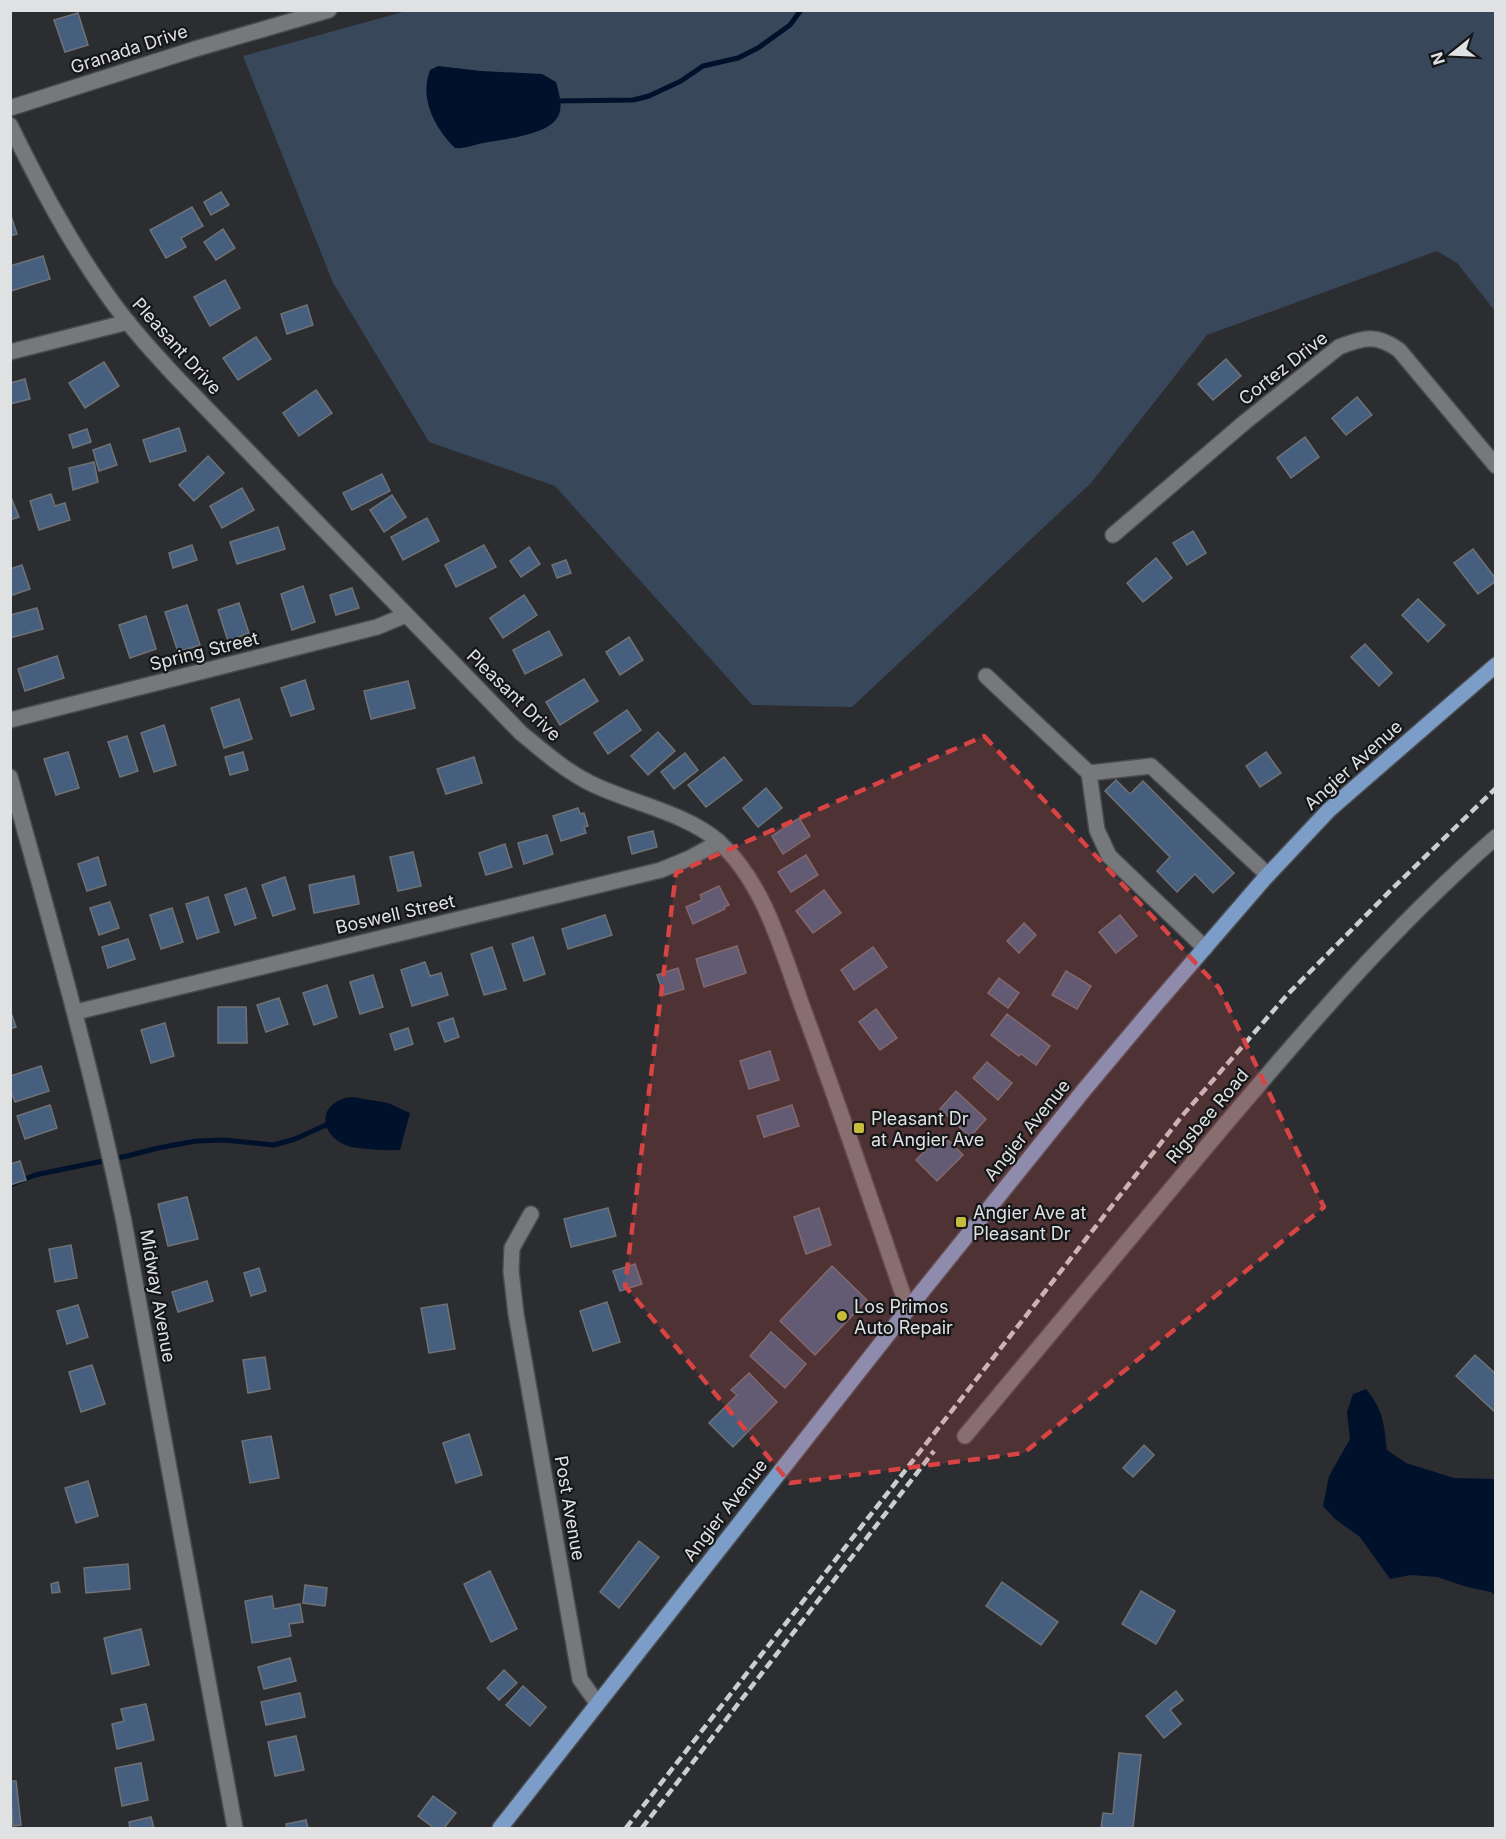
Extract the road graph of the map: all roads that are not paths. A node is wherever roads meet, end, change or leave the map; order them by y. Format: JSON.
{"nodes":[{"id":1,"x":329,"y":10,"type":"edge"},
{"id":2,"x":10,"y":108,"type":"edge"},
{"id":3,"x":10,"y":125,"type":"edge"},
{"id":4,"x":128,"y":322,"type":"junction"},
{"id":5,"x":10,"y":352,"type":"edge"},
{"id":6,"x":1496,"y":466,"type":"edge"},
{"id":7,"x":1113,"y":535,"type":"dead end"},
{"id":8,"x":406,"y":615,"type":"junction"},
{"id":9,"x":1496,"y":665,"type":"edge"},
{"id":10,"x":986,"y":676,"type":"dead end"},
{"id":11,"x":10,"y":720,"type":"edge"},
{"id":12,"x":1089,"y":773,"type":"junction"},
{"id":13,"x":10,"y":777,"type":"edge"},
{"id":14,"x":1496,"y":837,"type":"edge"},
{"id":15,"x":719,"y":842,"type":"junction"},
{"id":16,"x":1268,"y":875,"type":"junction"},
{"id":17,"x":1205,"y":948,"type":"junction"},
{"id":18,"x":76,"y":1012,"type":"junction"},
{"id":19,"x":531,"y":1214,"type":"dead end"},
{"id":20,"x":908,"y":1309,"type":"junction"},
{"id":21,"x":965,"y":1436,"type":"dead end"},
{"id":22,"x":597,"y":1703,"type":"junction"},
{"id":23,"x":235,"y":1828,"type":"edge"},
{"id":24,"x":500,"y":1828,"type":"edge"}],
"edges":[{"from":1,"to":2,"type":"street","name":"Granada Drive"},
{"from":3,"to":4,"type":"street","name":"Pleasant Drive"},
{"from":4,"to":5,"type":"street"},
{"from":4,"to":8,"type":"street","name":"Pleasant Drive"},
{"from":6,"to":7,"type":"street","name":"Cortez Drive"},
{"from":8,"to":11,"type":"street","name":"Spring Street"},
{"from":8,"to":15,"type":"street","name":"Pleasant Drive"},
{"from":9,"to":16,"type":"main road","name":"Angier Avenue"},
{"from":10,"to":12,"type":"street"},
{"from":12,"to":16,"type":"street"},
{"from":12,"to":17,"type":"street"},
{"from":13,"to":18,"type":"street","name":"Midway Avenue"},
{"from":14,"to":21,"type":"street","name":"Rigsbee Road"},
{"from":15,"to":18,"type":"street","name":"Boswell Street"},
{"from":15,"to":20,"type":"street","name":"Pleasant Drive"},
{"from":16,"to":17,"type":"main road","name":"Angier Avenue"},
{"from":17,"to":20,"type":"main road","name":"Angier Avenue"},
{"from":18,"to":23,"type":"street","name":"Midway Avenue"},
{"from":19,"to":22,"type":"street","name":"Post Avenue"},
{"from":20,"to":22,"type":"main road","name":"Angier Avenue"},
{"from":22,"to":24,"type":"main road","name":"Angier Avenue"}]}
